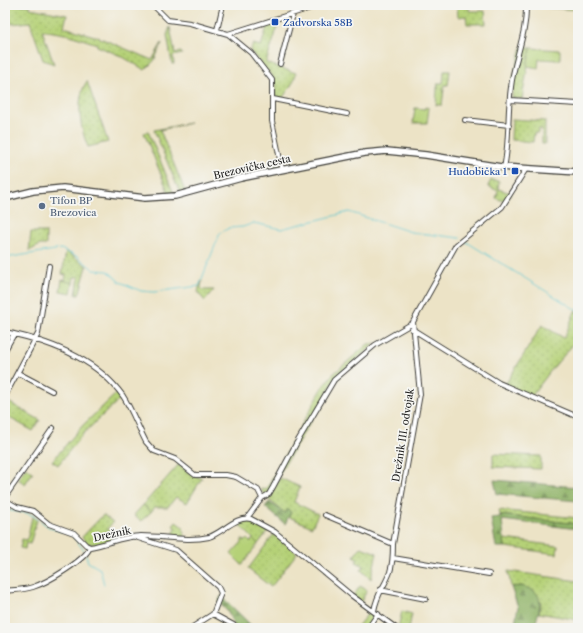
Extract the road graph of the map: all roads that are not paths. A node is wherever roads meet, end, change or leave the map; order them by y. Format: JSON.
{"nodes":[{"id":1,"x":153,"y":5,"type":"edge"},
{"id":2,"x":223,"y":5,"type":"edge"},
{"id":3,"x":320,"y":5,"type":"edge"},
{"id":4,"x":526,"y":5,"type":"edge"},
{"id":5,"x":310,"y":7,"type":"edge"},
{"id":6,"x":293,"y":14,"type":"junction"},
{"id":7,"x":217,"y":30,"type":"junction"},
{"id":8,"x":228,"y":34,"type":"junction"},
{"id":9,"x":280,"y":64,"type":"dead end"},
{"id":10,"x":273,"y":99,"type":"junction"},
{"id":11,"x":510,"y":100,"type":"junction"},
{"id":12,"x":578,"y":104,"type":"edge"},
{"id":13,"x":347,"y":114,"type":"dead end"},
{"id":14,"x":464,"y":120,"type":"dead end"},
{"id":15,"x":509,"y":124,"type":"junction"},
{"id":16,"x":504,"y":168,"type":"junction"},
{"id":17,"x":282,"y":169,"type":"junction"},
{"id":18,"x":526,"y":169,"type":"junction"},
{"id":19,"x":578,"y":172,"type":"edge"},
{"id":20,"x":5,"y":198,"type":"edge"},
{"id":21,"x":49,"y":266,"type":"dead end"},
{"id":22,"x":413,"y":322,"type":"junction"},
{"id":23,"x":412,"y":329,"type":"junction"},
{"id":24,"x":5,"y":332,"type":"edge"},
{"id":25,"x":14,"y":334,"type":"junction"},
{"id":26,"x":35,"y":340,"type":"junction"},
{"id":27,"x":5,"y":350,"type":"edge"},
{"id":28,"x":18,"y":373,"type":"junction"},
{"id":29,"x":52,"y":391,"type":"dead end"},
{"id":30,"x":5,"y":396,"type":"edge"},
{"id":31,"x":578,"y":417,"type":"edge"},
{"id":32,"x":53,"y":428,"type":"dead end"},
{"id":33,"x":5,"y":498,"type":"edge"},
{"id":34,"x":262,"y":498,"type":"junction"},
{"id":35,"x":325,"y":515,"type":"dead end"},
{"id":36,"x":247,"y":518,"type":"junction"},
{"id":37,"x":135,"y":537,"type":"junction"},
{"id":38,"x":393,"y":544,"type":"junction"},
{"id":39,"x":90,"y":547,"type":"junction"},
{"id":40,"x":393,"y":558,"type":"junction"},
{"id":41,"x":489,"y":574,"type":"dead end"},
{"id":42,"x":380,"y":590,"type":"junction"},
{"id":43,"x":5,"y":591,"type":"edge"},
{"id":44,"x":426,"y":599,"type":"dead end"},
{"id":45,"x":376,"y":613,"type":"junction"},
{"id":46,"x":212,"y":614,"type":"junction"},
{"id":47,"x":191,"y":628,"type":"edge"},
{"id":48,"x":240,"y":628,"type":"edge"},
{"id":49,"x":368,"y":628,"type":"edge"},
{"id":50,"x":396,"y":628,"type":"edge"}],
"edges":[{"from":1,"to":7,"type":"street"},
{"from":2,"to":7,"type":"street"},
{"from":3,"to":5,"type":"street"},
{"from":4,"to":11,"type":"street"},
{"from":5,"to":6,"type":"street"},
{"from":6,"to":8,"type":"street"},
{"from":6,"to":9,"type":"street"},
{"from":7,"to":8,"type":"street"},
{"from":8,"to":10,"type":"street"},
{"from":10,"to":13,"type":"street"},
{"from":10,"to":17,"type":"street"},
{"from":11,"to":12,"type":"street"},
{"from":11,"to":15,"type":"street"},
{"from":14,"to":15,"type":"street"},
{"from":15,"to":16,"type":"street"},
{"from":16,"to":17,"type":"main road","name":"Brezovička cesta"},
{"from":16,"to":18,"type":"main road","name":"Brezovička cesta"},
{"from":17,"to":20,"type":"main road","name":"Brezovička cesta"},
{"from":18,"to":19,"type":"main road","name":"Brezovička cesta"},
{"from":18,"to":22,"type":"street"},
{"from":21,"to":26,"type":"street"},
{"from":22,"to":23,"type":"street","name":"Drežnik III. odvojak"},
{"from":22,"to":34,"type":"street"},
{"from":23,"to":31,"type":"street"},
{"from":23,"to":38,"type":"street","name":"Drežnik III. odvojak"},
{"from":24,"to":25,"type":"street"},
{"from":25,"to":26,"type":"street"},
{"from":25,"to":27,"type":"street"},
{"from":26,"to":28,"type":"street"},
{"from":26,"to":34,"type":"street"},
{"from":28,"to":29,"type":"street"},
{"from":28,"to":30,"type":"street"},
{"from":32,"to":33,"type":"street","name":"Drežnik"},
{"from":33,"to":39,"type":"street","name":"Drežnik"},
{"from":34,"to":36,"type":"street"},
{"from":35,"to":38,"type":"street"},
{"from":36,"to":37,"type":"street","name":"Drežnik"},
{"from":36,"to":45,"type":"street"},
{"from":37,"to":39,"type":"street","name":"Drežnik"},
{"from":37,"to":46,"type":"street"},
{"from":38,"to":40,"type":"street","name":"Drežnik III. odvojak"},
{"from":39,"to":43,"type":"street"},
{"from":40,"to":41,"type":"street"},
{"from":40,"to":42,"type":"street","name":"Drežnik III. odvojak"},
{"from":42,"to":44,"type":"street"},
{"from":42,"to":45,"type":"street","name":"Drežnik III. odvojak"},
{"from":45,"to":49,"type":"street","name":"Drežnik III. odvojak"},
{"from":45,"to":50,"type":"street"},
{"from":46,"to":47,"type":"street"},
{"from":46,"to":48,"type":"street"}]}
